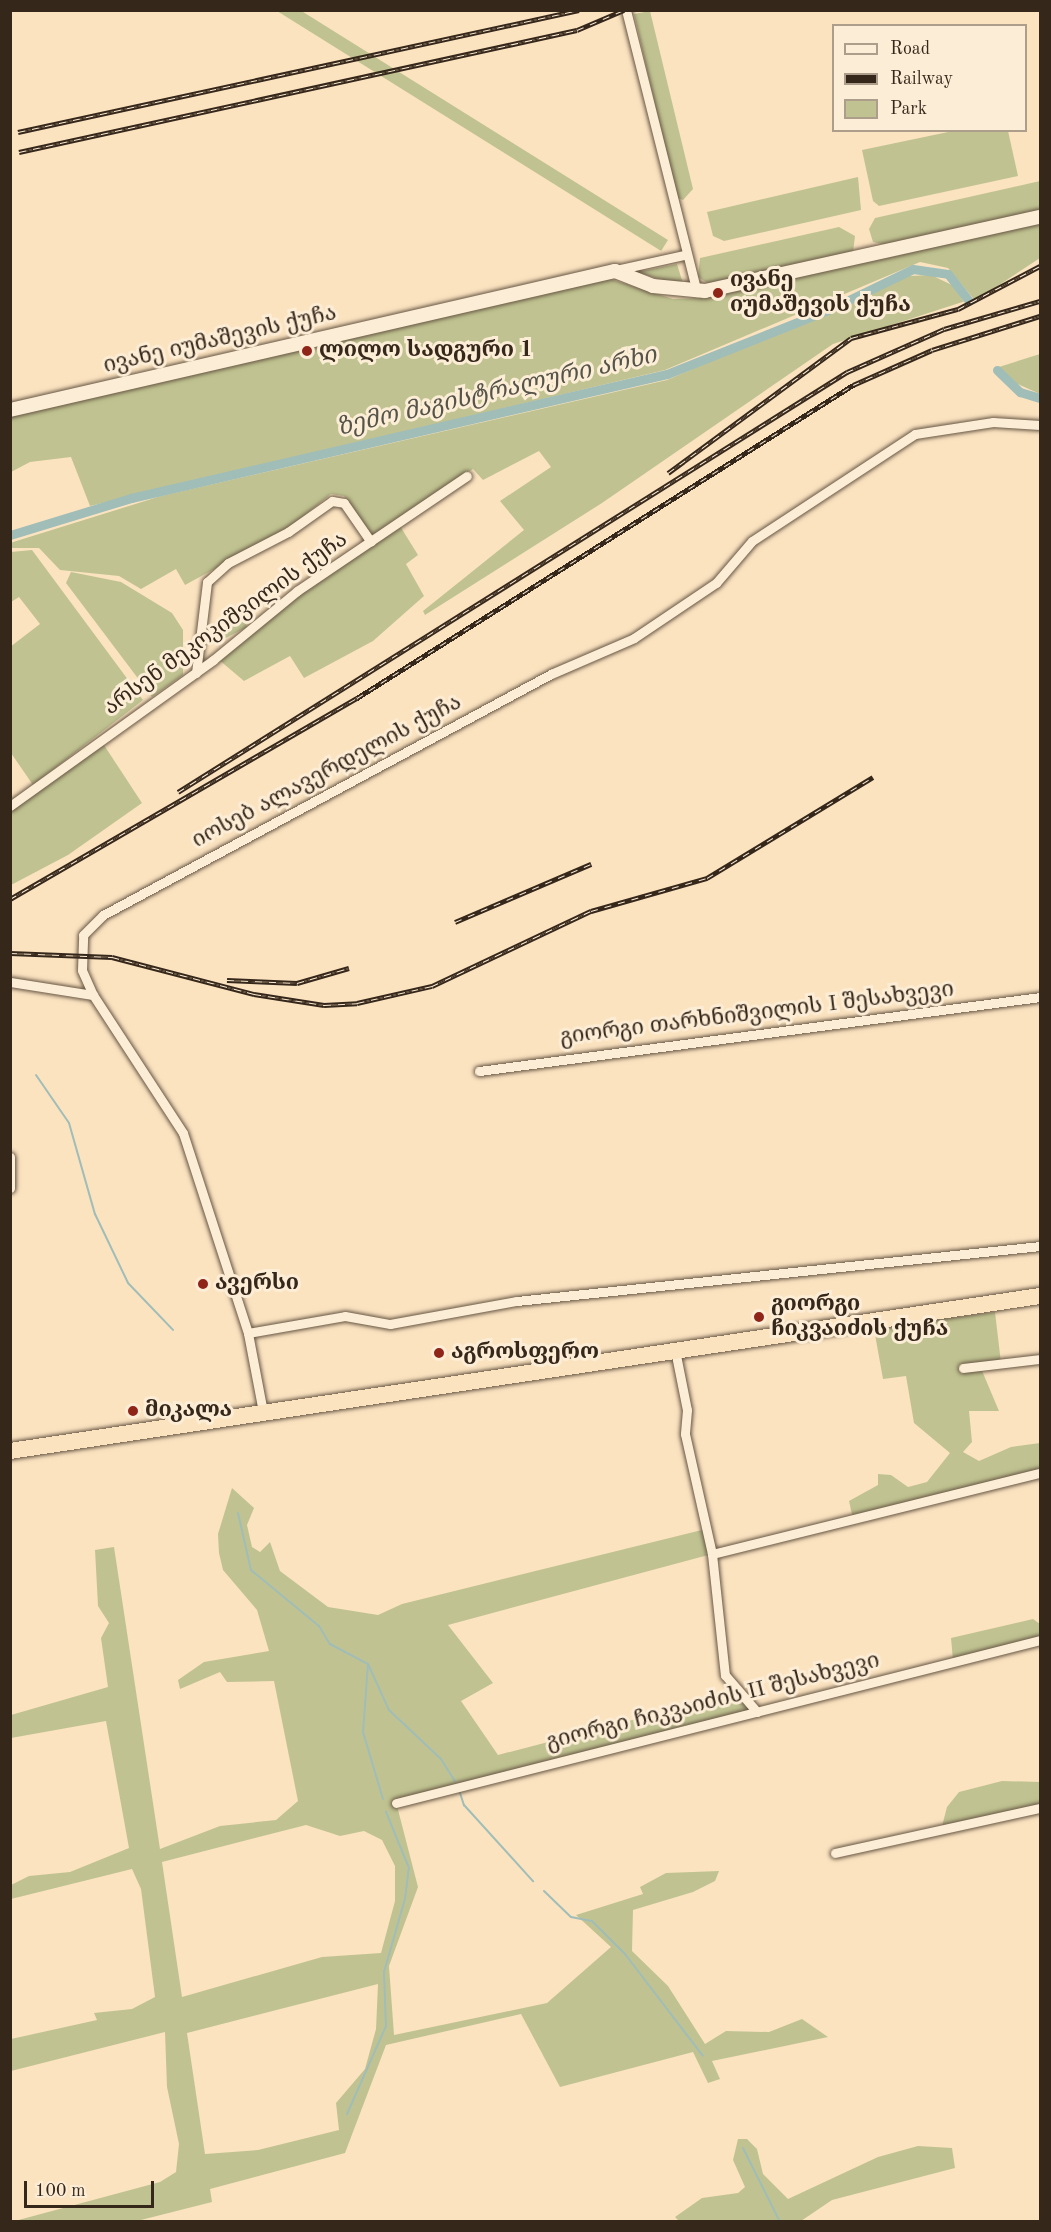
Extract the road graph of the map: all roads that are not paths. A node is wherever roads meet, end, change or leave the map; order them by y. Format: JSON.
{"nodes":[{"id":1,"x":626,"y":10,"type":"edge"},
{"id":2,"x":1041,"y":217,"type":"edge"},
{"id":3,"x":684,"y":255,"type":"junction"},
{"id":4,"x":615,"y":271,"type":"junction"},
{"id":5,"x":697,"y":292,"type":"junction"},
{"id":6,"x":10,"y":410,"type":"edge"},
{"id":7,"x":1041,"y":425,"type":"edge"},
{"id":8,"x":467,"y":476,"type":"dead end"},
{"id":9,"x":370,"y":542,"type":"junction"},
{"id":10,"x":196,"y":673,"type":"junction"},
{"id":11,"x":10,"y":806,"type":"edge"},
{"id":12,"x":10,"y":982,"type":"edge"},
{"id":13,"x":93,"y":995,"type":"junction"},
{"id":14,"x":1041,"y":997,"type":"edge"},
{"id":15,"x":479,"y":1071,"type":"dead end"},
{"id":16,"x":10,"y":1156,"type":"edge"},
{"id":17,"x":10,"y":1188,"type":"edge"},
{"id":18,"x":1041,"y":1246,"type":"edge"},
{"id":19,"x":1041,"y":1296,"type":"edge"},
{"id":20,"x":248,"y":1333,"type":"junction"},
{"id":21,"x":675,"y":1350,"type":"junction"},
{"id":22,"x":1041,"y":1359,"type":"edge"},
{"id":23,"x":963,"y":1368,"type":"dead end"},
{"id":24,"x":263,"y":1412,"type":"junction"},
{"id":25,"x":10,"y":1451,"type":"edge"},
{"id":26,"x":1041,"y":1473,"type":"edge"},
{"id":27,"x":712,"y":1554,"type":"junction"},
{"id":28,"x":1041,"y":1640,"type":"edge"},
{"id":29,"x":757,"y":1712,"type":"junction"},
{"id":30,"x":396,"y":1803,"type":"dead end"},
{"id":31,"x":1041,"y":1808,"type":"edge"},
{"id":32,"x":836,"y":1853,"type":"dead end"}],
"edges":[{"from":1,"to":3,"type":"street"},
{"from":2,"to":5,"type":"street"},
{"from":3,"to":4,"type":"street","name":"ივანე იუმაშევის ქუჩა"},
{"from":3,"to":5,"type":"street"},
{"from":4,"to":5,"type":"street"},
{"from":4,"to":6,"type":"street","name":"ივანე იუმაშევის ქუჩა"},
{"from":7,"to":13,"type":"street","name":"იოსებ ალავერდელის ქუჩა"},
{"from":8,"to":9,"type":"street","name":"არსენ მეკოკიშვილის ქუჩა"},
{"from":9,"to":10,"type":"street","name":"არსენ მეკოკიშვილის ქუჩა"},
{"from":9,"to":10,"type":"street"},
{"from":10,"to":11,"type":"street","name":"არსენ მეკოკიშვილის ქუჩა"},
{"from":12,"to":13,"type":"street"},
{"from":13,"to":20,"type":"street","name":"იოსებ ალავერდელის ქუჩა"},
{"from":14,"to":15,"type":"street","name":"გიორგი თარხნიშვილის I შესახვევი"},
{"from":16,"to":17,"type":"street"},
{"from":18,"to":20,"type":"street"},
{"from":19,"to":21,"type":"highway"},
{"from":20,"to":24,"type":"street","name":"იოსებ ალავერდელის ქუჩა"},
{"from":21,"to":24,"type":"highway"},
{"from":21,"to":27,"type":"street"},
{"from":22,"to":23,"type":"street"},
{"from":24,"to":25,"type":"highway"},
{"from":26,"to":27,"type":"street"},
{"from":27,"to":29,"type":"street"},
{"from":28,"to":29,"type":"street","name":"გიორგი ჩიკვაიძის II შესახვევი"},
{"from":29,"to":30,"type":"street","name":"გიორგი ჩიკვაიძის II შესახვევი"},
{"from":31,"to":32,"type":"street"}]}
